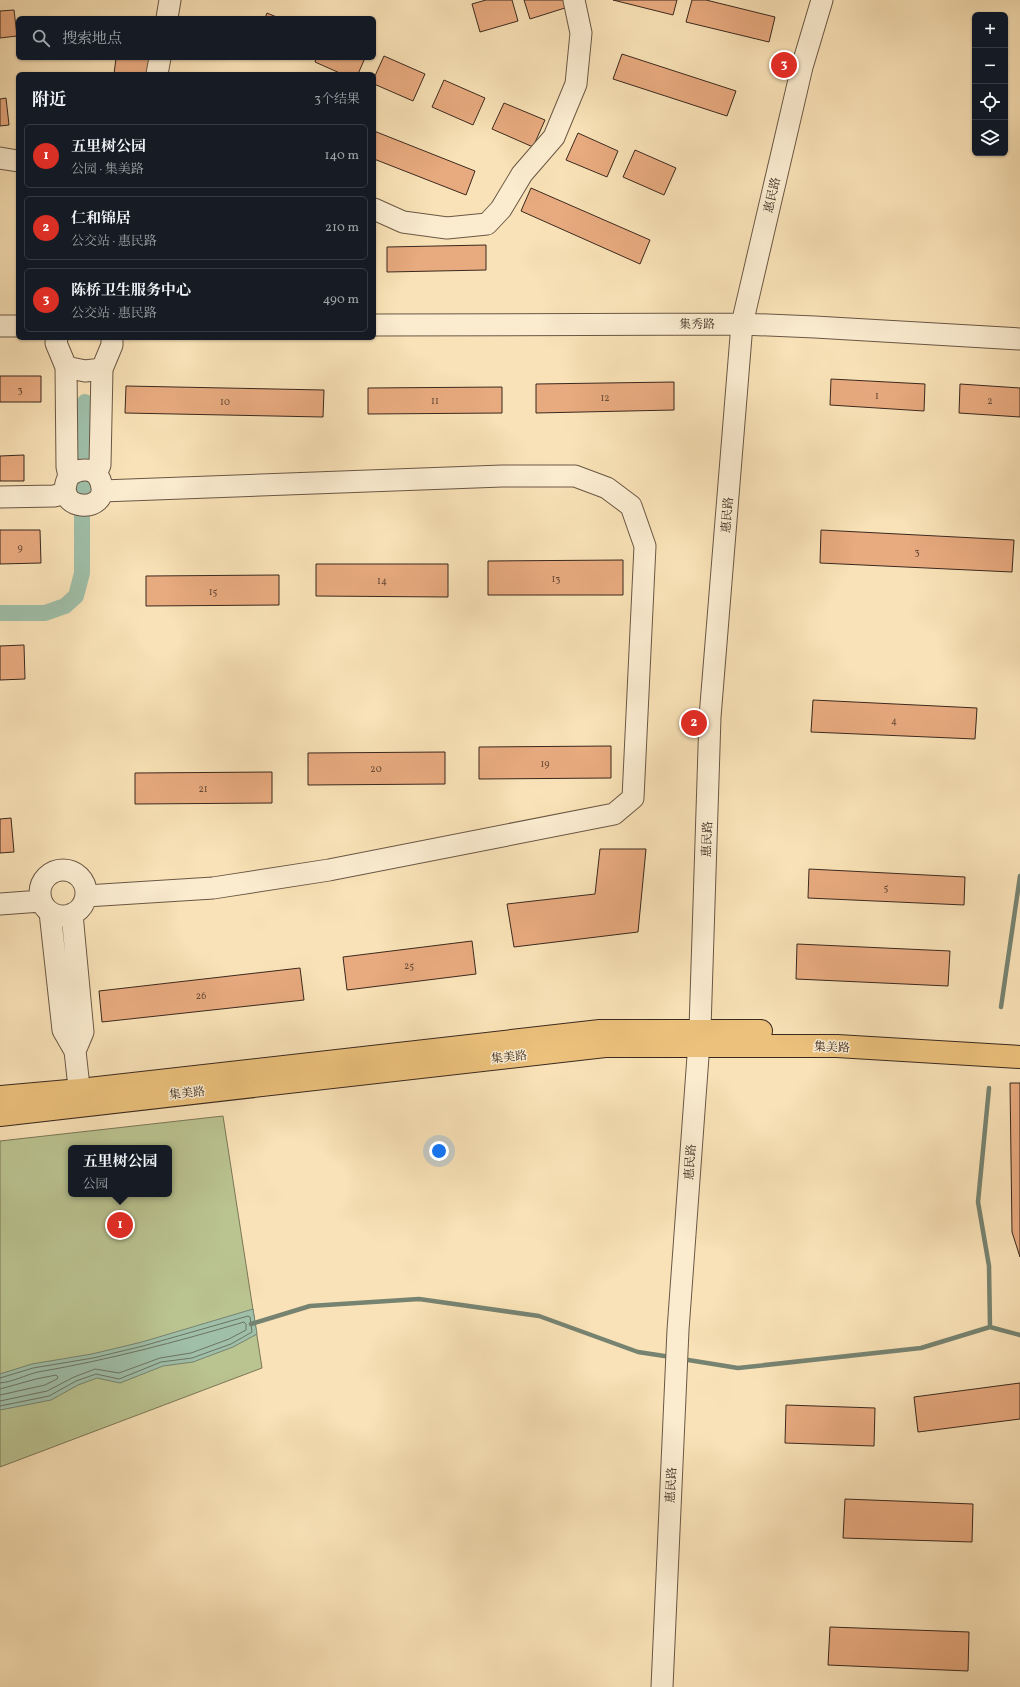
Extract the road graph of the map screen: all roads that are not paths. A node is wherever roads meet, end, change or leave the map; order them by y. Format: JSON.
{"nodes":[{"id":1,"x":170,"y":0,"type":"edge"},
{"id":2,"x":574,"y":0,"type":"edge"},
{"id":3,"x":822,"y":0,"type":"edge"},
{"id":4,"x":167,"y":16,"type":"edge"},
{"id":5,"x":160,"y":60,"type":"edge"},
{"id":6,"x":157,"y":72,"type":"edge"},
{"id":7,"x":0,"y":158,"type":"edge"},
{"id":8,"x":16,"y":161,"type":"edge"},
{"id":9,"x":376,"y":210,"type":"edge"},
{"id":10,"x":742,"y":324,"type":"junction"},
{"id":11,"x":376,"y":325,"type":"edge"},
{"id":12,"x":0,"y":326,"type":"edge"},
{"id":13,"x":16,"y":326,"type":"edge"},
{"id":14,"x":1020,"y":339,"type":"edge"},
{"id":15,"x":57,"y":340,"type":"edge"},
{"id":16,"x":112,"y":340,"type":"edge"},
{"id":17,"x":66,"y":367,"type":"junction"},
{"id":18,"x":102,"y":369,"type":"junction"},
{"id":19,"x":99,"y":483,"type":"junction"},
{"id":20,"x":67,"y":485,"type":"junction"},
{"id":21,"x":0,"y":497,"type":"edge"},
{"id":22,"x":86,"y":896,"type":"junction"},
{"id":23,"x":0,"y":904,"type":"edge"},
{"id":24,"x":45,"y":907,"type":"junction"},
{"id":25,"x":72,"y":914,"type":"junction"},
{"id":26,"x":699,"y":1037,"type":"junction"},
{"id":27,"x":1020,"y":1043,"type":"edge"},
{"id":28,"x":75,"y":1051,"type":"junction"},
{"id":29,"x":1020,"y":1057,"type":"edge"},
{"id":30,"x":0,"y":1097,"type":"edge"},
{"id":31,"x":80,"y":1098,"type":"junction"},
{"id":32,"x":0,"y":1114,"type":"edge"},
{"id":33,"x":662,"y":1687,"type":"edge"}],
"edges":[{"from":1,"to":4,"type":"street"},
{"from":2,"to":9,"type":"street"},
{"from":3,"to":10,"type":"street","name":"惠民路"},
{"from":5,"to":6,"type":"street"},
{"from":7,"to":8,"type":"street"},
{"from":10,"to":11,"type":"street","name":"集秀路"},
{"from":10,"to":14,"type":"street","name":"集秀路"},
{"from":10,"to":26,"type":"street","name":"惠民路"},
{"from":12,"to":13,"type":"street"},
{"from":15,"to":17,"type":"street"},
{"from":16,"to":18,"type":"street"},
{"from":17,"to":18,"type":"street"},
{"from":17,"to":20,"type":"street"},
{"from":18,"to":19,"type":"street"},
{"from":19,"to":20,"type":"street"},
{"from":19,"to":20,"type":"street"},
{"from":19,"to":22,"type":"street"},
{"from":20,"to":21,"type":"street"},
{"from":22,"to":24,"type":"street"},
{"from":22,"to":25,"type":"street"},
{"from":23,"to":24,"type":"street"},
{"from":24,"to":25,"type":"street"},
{"from":24,"to":28,"type":"street"},
{"from":25,"to":28,"type":"street"},
{"from":26,"to":27,"type":"main road","name":"集美路"},
{"from":26,"to":29,"type":"main road","name":"集美路"},
{"from":26,"to":31,"type":"main road","name":"集美路"},
{"from":26,"to":33,"type":"street","name":"惠民路"},
{"from":28,"to":31,"type":"street"},
{"from":30,"to":31,"type":"main road","name":"集美路"},
{"from":31,"to":32,"type":"main road","name":"集美路"}]}
